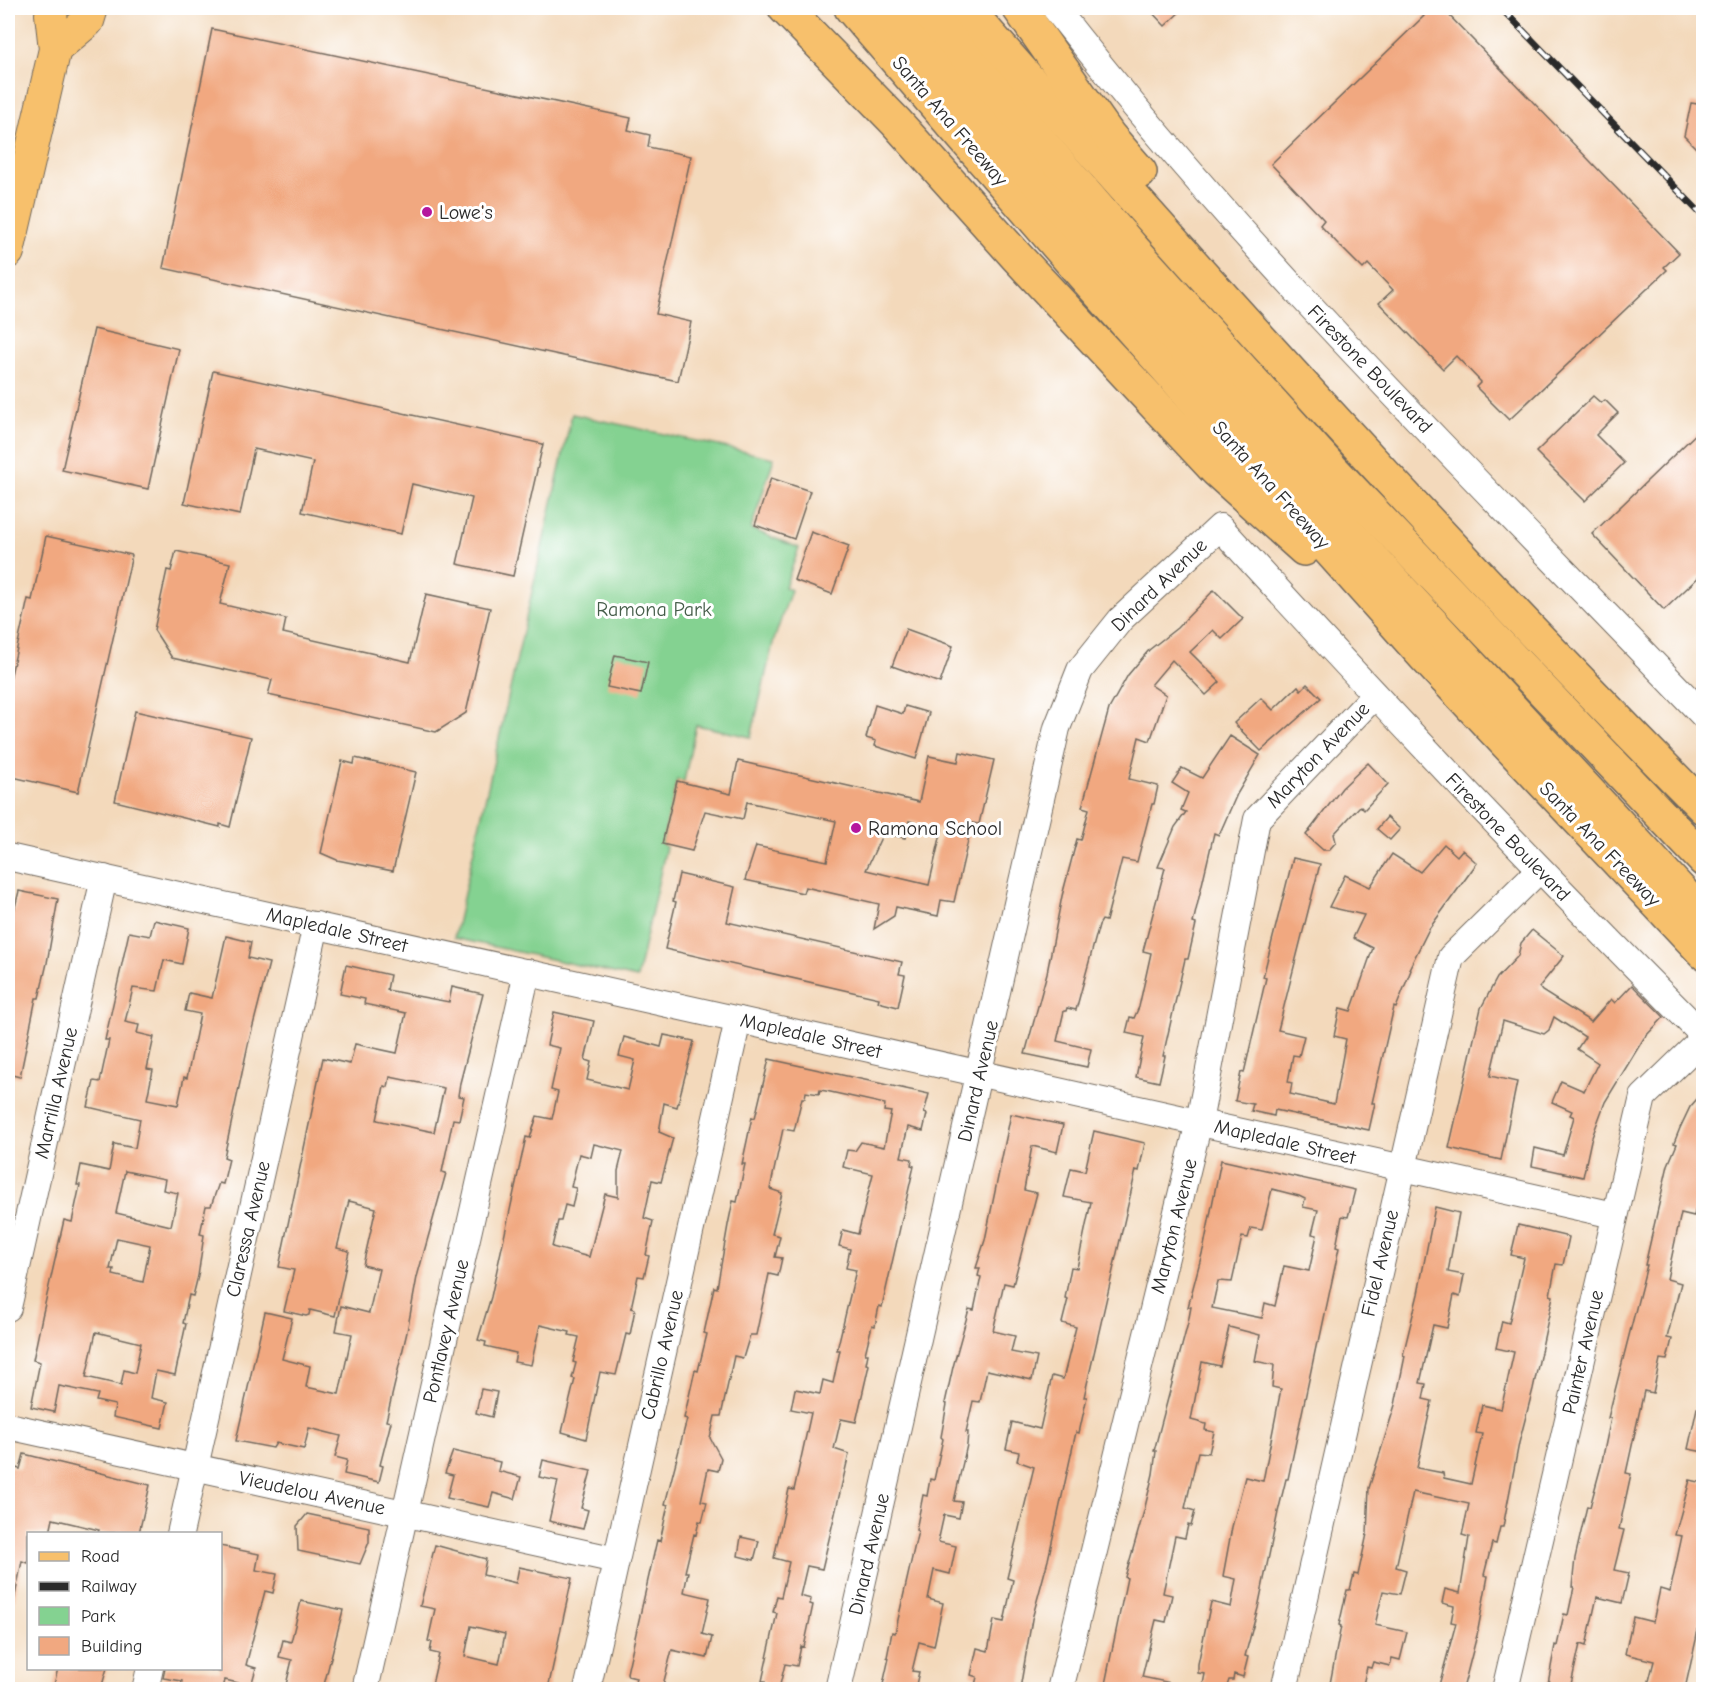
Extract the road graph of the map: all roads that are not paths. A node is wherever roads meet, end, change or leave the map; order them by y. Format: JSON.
{"nodes":[{"id":1,"x":53,"y":8,"type":"edge"},
{"id":2,"x":92,"y":8,"type":"edge"},
{"id":3,"x":784,"y":8,"type":"edge"},
{"id":4,"x":851,"y":8,"type":"edge"},
{"id":5,"x":884,"y":8,"type":"edge"},
{"id":6,"x":925,"y":8,"type":"edge"},
{"id":7,"x":966,"y":8,"type":"edge"},
{"id":8,"x":1019,"y":8,"type":"edge"},
{"id":9,"x":1055,"y":8,"type":"edge"},
{"id":10,"x":55,"y":50,"type":"junction"},
{"id":11,"x":8,"y":252,"type":"edge"},
{"id":12,"x":1353,"y":442,"type":"junction"},
{"id":13,"x":1220,"y":526,"type":"joint"},
{"id":14,"x":1426,"y":658,"type":"junction"},
{"id":15,"x":1374,"y":696,"type":"junction"},
{"id":16,"x":1704,"y":716,"type":"edge"},
{"id":17,"x":1704,"y":808,"type":"edge"},
{"id":18,"x":8,"y":856,"type":"edge"},
{"id":19,"x":1704,"y":860,"type":"edge"},
{"id":20,"x":1539,"y":870,"type":"junction"},
{"id":21,"x":104,"y":878,"type":"junction"},
{"id":22,"x":1704,"y":916,"type":"edge"},
{"id":23,"x":316,"y":925,"type":"junction"},
{"id":24,"x":1704,"y":953,"type":"edge"},
{"id":25,"x":526,"y":972,"type":"junction"},
{"id":26,"x":738,"y":1020,"type":"junction"},
{"id":27,"x":1704,"y":1037,"type":"edge"},
{"id":28,"x":979,"y":1073,"type":"junction"},
{"id":29,"x":1199,"y":1122,"type":"junction"},
{"id":30,"x":1401,"y":1167,"type":"junction"},
{"id":31,"x":1614,"y":1215,"type":"junction"},
{"id":32,"x":8,"y":1308,"type":"edge"},
{"id":33,"x":8,"y":1426,"type":"edge"},
{"id":34,"x":195,"y":1467,"type":"junction"},
{"id":35,"x":405,"y":1514,"type":"junction"},
{"id":36,"x":180,"y":1532,"type":"edge"},
{"id":37,"x":616,"y":1560,"type":"junction"},
{"id":38,"x":150,"y":1670,"type":"edge"},
{"id":39,"x":145,"y":1689,"type":"edge"},
{"id":40,"x":365,"y":1689,"type":"edge"},
{"id":41,"x":587,"y":1689,"type":"edge"},
{"id":42,"x":838,"y":1689,"type":"edge"},
{"id":43,"x":1060,"y":1689,"type":"edge"},
{"id":44,"x":1284,"y":1689,"type":"edge"},
{"id":45,"x":1505,"y":1689,"type":"edge"}],
"edges":[{"from":1,"to":10,"type":"main road"},
{"from":2,"to":10,"type":"main road"},
{"from":3,"to":14,"type":"highway"},
{"from":4,"to":14,"type":"highway","name":"Santa Ana Freeway"},
{"from":5,"to":22,"type":"highway"},
{"from":6,"to":19,"type":"highway"},
{"from":7,"to":12,"type":"highway"},
{"from":8,"to":12,"type":"highway"},
{"from":9,"to":16,"type":"street","name":"Firestone Boulevard"},
{"from":10,"to":11,"type":"main road"},
{"from":12,"to":17,"type":"highway"},
{"from":13,"to":15,"type":"street","name":"Firestone Boulevard"},
{"from":13,"to":28,"type":"street","name":"Dinard Avenue"},
{"from":14,"to":24,"type":"highway","name":"Santa Ana Freeway"},
{"from":15,"to":20,"type":"street","name":"Firestone Boulevard"},
{"from":15,"to":29,"type":"street","name":"Maryton Avenue"},
{"from":18,"to":21,"type":"street","name":"Mapledale Street"},
{"from":20,"to":27,"type":"street","name":"Firestone Boulevard"},
{"from":20,"to":30,"type":"street","name":"Fidel Avenue"},
{"from":21,"to":23,"type":"street","name":"Mapledale Street"},
{"from":21,"to":32,"type":"street","name":"Marrilla Avenue"},
{"from":23,"to":25,"type":"street","name":"Mapledale Street"},
{"from":23,"to":34,"type":"street","name":"Claressa Avenue"},
{"from":25,"to":26,"type":"street","name":"Mapledale Street"},
{"from":25,"to":35,"type":"street","name":"Pontlavey Avenue"},
{"from":26,"to":28,"type":"street","name":"Mapledale Street"},
{"from":26,"to":37,"type":"street","name":"Cabrillo Avenue"},
{"from":27,"to":31,"type":"street","name":"Painter Avenue"},
{"from":28,"to":29,"type":"street","name":"Mapledale Street"},
{"from":28,"to":42,"type":"street","name":"Dinard Avenue"},
{"from":29,"to":30,"type":"street","name":"Mapledale Street"},
{"from":29,"to":43,"type":"street","name":"Maryton Avenue"},
{"from":30,"to":31,"type":"street","name":"Mapledale Street"},
{"from":30,"to":44,"type":"street","name":"Fidel Avenue"},
{"from":31,"to":45,"type":"street","name":"Painter Avenue"},
{"from":33,"to":34,"type":"street","name":"Vieudelou Avenue"},
{"from":34,"to":35,"type":"street","name":"Vieudelou Avenue"},
{"from":34,"to":36,"type":"street","name":"Claressa Avenue"},
{"from":35,"to":37,"type":"street","name":"Vieudelou Avenue"},
{"from":35,"to":40,"type":"street","name":"Pontlavey Avenue"},
{"from":37,"to":41,"type":"street","name":"Cabrillo Avenue"},
{"from":38,"to":39,"type":"street"}]}
